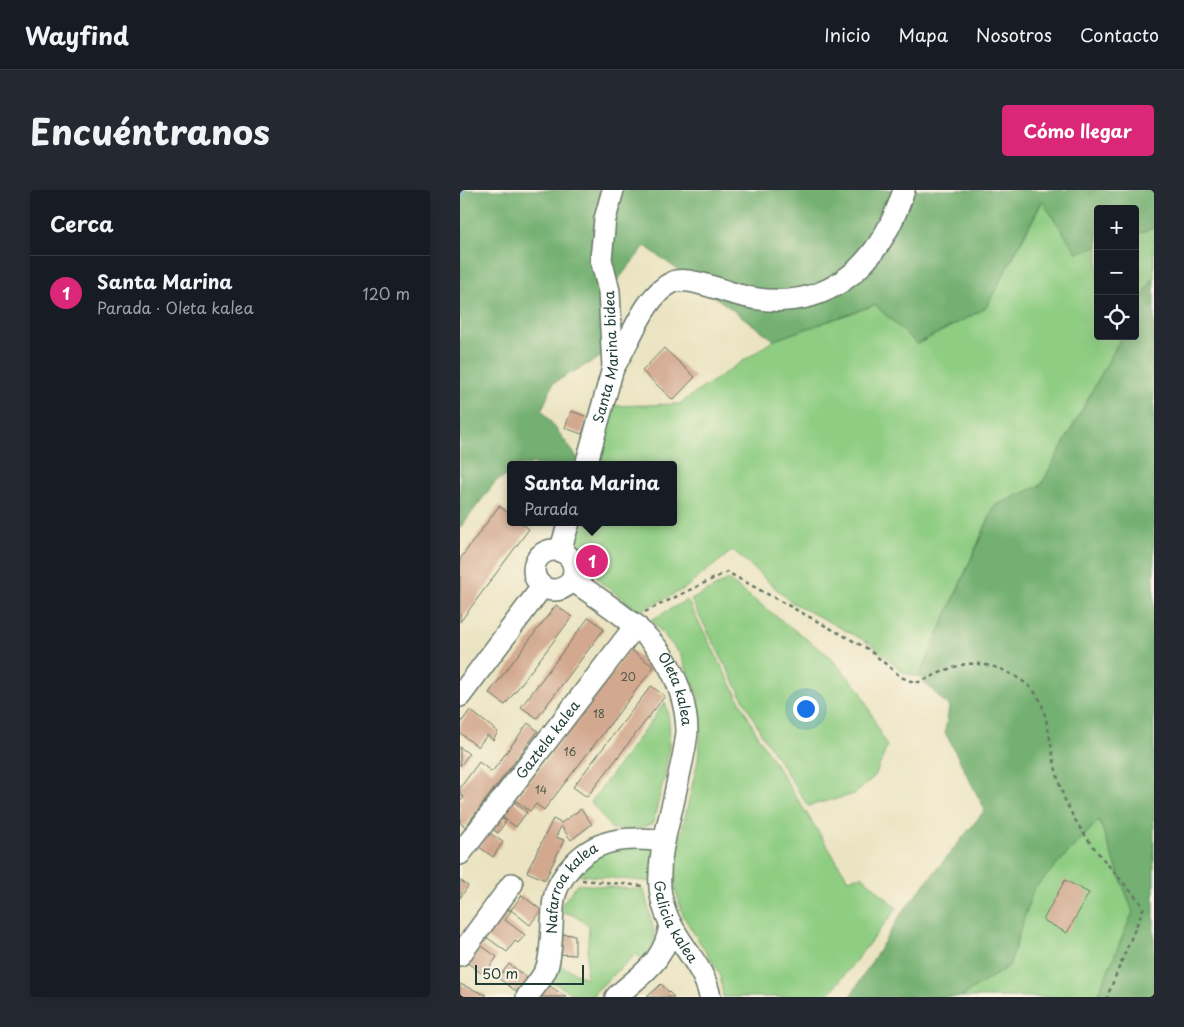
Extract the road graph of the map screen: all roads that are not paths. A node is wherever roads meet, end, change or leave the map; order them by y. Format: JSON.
{"nodes":[{"id":1,"x":613,"y":190,"type":"edge"},
{"id":2,"x":904,"y":190,"type":"edge"},
{"id":3,"x":613,"y":368,"type":"junction"},
{"id":4,"x":587,"y":461,"type":"edge"},
{"id":5,"x":568,"y":526,"type":"edge"},
{"id":6,"x":560,"y":551,"type":"junction"},
{"id":7,"x":572,"y":580,"type":"junction"},
{"id":8,"x":542,"y":587,"type":"junction"},
{"id":9,"x":632,"y":623,"type":"junction"},
{"id":10,"x":460,"y":696,"type":"edge"},
{"id":11,"x":664,"y":841,"type":"junction"},
{"id":12,"x":464,"y":845,"type":"edge"},
{"id":13,"x":512,"y":884,"type":"dead end"},
{"id":14,"x":670,"y":925,"type":"junction"},
{"id":15,"x":460,"y":956,"type":"edge"},
{"id":16,"x":656,"y":963,"type":"junction"},
{"id":17,"x":700,"y":973,"type":"junction"},
{"id":18,"x":527,"y":997,"type":"edge"},
{"id":19,"x":616,"y":997,"type":"edge"},
{"id":20,"x":710,"y":997,"type":"edge"}],
"edges":[{"from":1,"to":3,"type":"street","name":"Santa Marina bidea"},
{"from":2,"to":3,"type":"street"},
{"from":3,"to":4,"type":"street","name":"Santa Marina bidea"},
{"from":5,"to":6,"type":"street"},
{"from":6,"to":7,"type":"street"},
{"from":6,"to":8,"type":"street"},
{"from":7,"to":8,"type":"street"},
{"from":7,"to":9,"type":"street","name":"Oleta kalea"},
{"from":8,"to":10,"type":"street"},
{"from":9,"to":11,"type":"street","name":"Oleta kalea"},
{"from":9,"to":12,"type":"street","name":"Gaztela kalea"},
{"from":11,"to":14,"type":"street","name":"Galicia kalea"},
{"from":11,"to":18,"type":"street","name":"Nafarroa kalea"},
{"from":13,"to":15,"type":"street"},
{"from":14,"to":16,"type":"street"},
{"from":14,"to":17,"type":"street","name":"Galicia kalea"},
{"from":16,"to":17,"type":"street"},
{"from":16,"to":19,"type":"street"},
{"from":17,"to":20,"type":"street","name":"Galicia kalea"}]}
